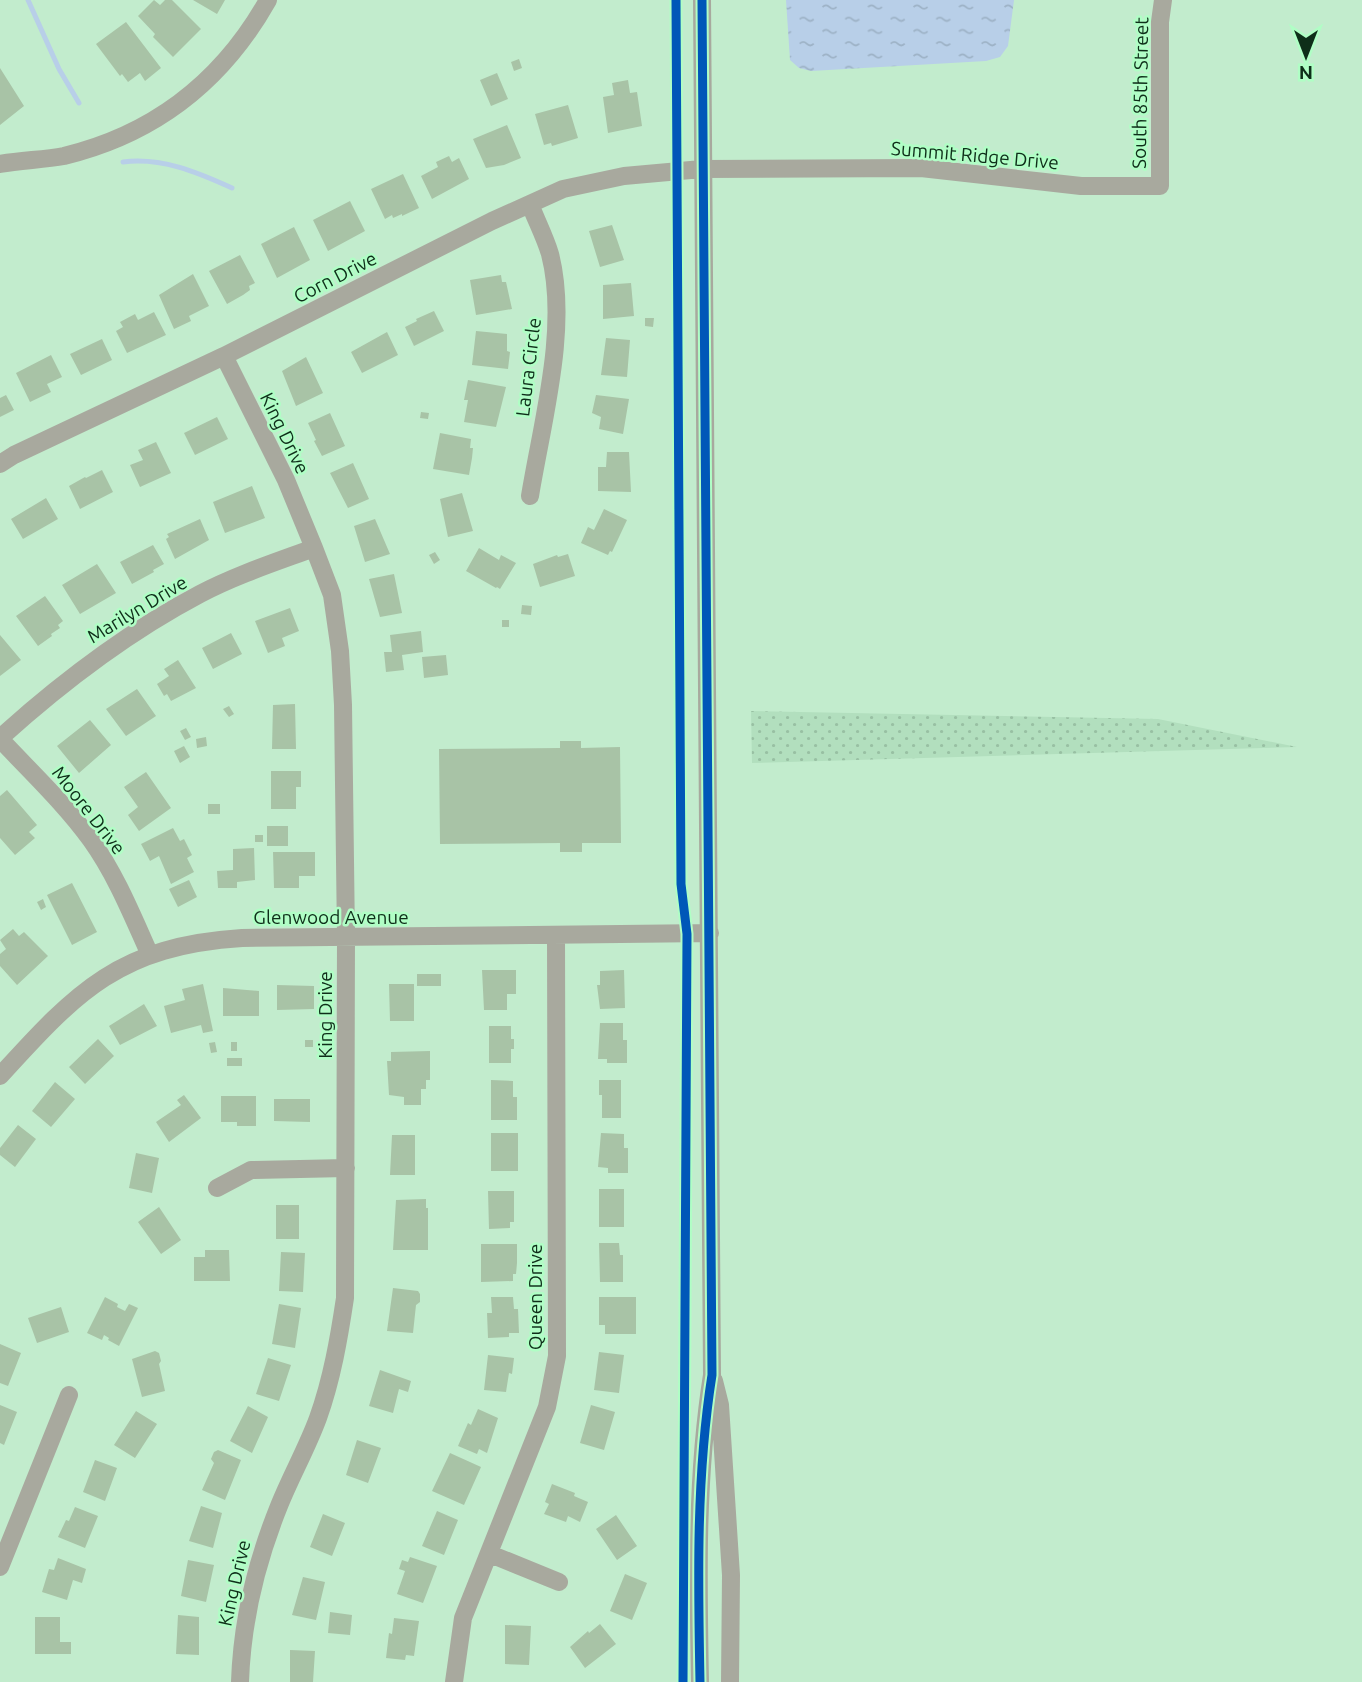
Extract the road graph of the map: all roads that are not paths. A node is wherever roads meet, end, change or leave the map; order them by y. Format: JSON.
{"nodes":[{"id":1,"x":268,"y":0,"type":"edge"},
{"id":2,"x":702,"y":0,"type":"edge"},
{"id":3,"x":1164,"y":0,"type":"edge"},
{"id":4,"x":0,"y":164,"type":"edge"},
{"id":5,"x":702,"y":169,"type":"junction"},
{"id":6,"x":1160,"y":186,"type":"joint"},
{"id":7,"x":530,"y":204,"type":"junction"},
{"id":8,"x":224,"y":356,"type":"junction"},
{"id":9,"x":0,"y":464,"type":"edge"},
{"id":10,"x":530,"y":496,"type":"dead end"},
{"id":11,"x":314,"y":548,"type":"junction"},
{"id":12,"x":0,"y":738,"type":"edge"},
{"id":13,"x":710,"y":933,"type":"junction"},
{"id":14,"x":556,"y":936,"type":"junction"},
{"id":15,"x":346,"y":938,"type":"junction"},
{"id":16,"x":150,"y":955,"type":"junction"},
{"id":17,"x":0,"y":1076,"type":"edge"},
{"id":18,"x":346,"y":1168,"type":"junction"},
{"id":19,"x":217,"y":1188,"type":"dead end"},
{"id":20,"x":712,"y":1375,"type":"junction"},
{"id":21,"x":69,"y":1395,"type":"dead end"},
{"id":22,"x":490,"y":1554,"type":"junction"},
{"id":23,"x":0,"y":1567,"type":"edge"},
{"id":24,"x":559,"y":1582,"type":"dead end"},
{"id":25,"x":240,"y":1682,"type":"edge"},
{"id":26,"x":454,"y":1682,"type":"edge"},
{"id":27,"x":700,"y":1682,"type":"edge"},
{"id":28,"x":730,"y":1682,"type":"edge"}],
"edges":[{"from":1,"to":4,"type":"street"},
{"from":2,"to":5,"type":"street"},
{"from":3,"to":6,"type":"street","name":"South 85th Street"},
{"from":5,"to":6,"type":"street","name":"Summit Ridge Drive"},
{"from":5,"to":7,"type":"street","name":"Corn Drive"},
{"from":5,"to":13,"type":"street"},
{"from":7,"to":8,"type":"street","name":"Corn Drive"},
{"from":7,"to":10,"type":"street","name":"Laura Circle"},
{"from":8,"to":9,"type":"street","name":"Corn Drive"},
{"from":8,"to":11,"type":"street","name":"King Drive"},
{"from":11,"to":12,"type":"street","name":"Marilyn Drive"},
{"from":11,"to":15,"type":"street","name":"King Drive"},
{"from":12,"to":16,"type":"street","name":"Moore Drive"},
{"from":13,"to":14,"type":"street","name":"Glenwood Avenue"},
{"from":13,"to":20,"type":"street"},
{"from":14,"to":15,"type":"street","name":"Glenwood Avenue"},
{"from":14,"to":22,"type":"street","name":"Queen Drive"},
{"from":15,"to":16,"type":"street","name":"Glenwood Avenue"},
{"from":15,"to":18,"type":"street","name":"King Drive"},
{"from":16,"to":17,"type":"street","name":"Glenwood Avenue"},
{"from":18,"to":19,"type":"street"},
{"from":18,"to":25,"type":"street","name":"King Drive"},
{"from":20,"to":27,"type":"street"},
{"from":20,"to":28,"type":"street"},
{"from":21,"to":23,"type":"street"},
{"from":22,"to":24,"type":"street"},
{"from":22,"to":26,"type":"street","name":"Queen Drive"}]}
